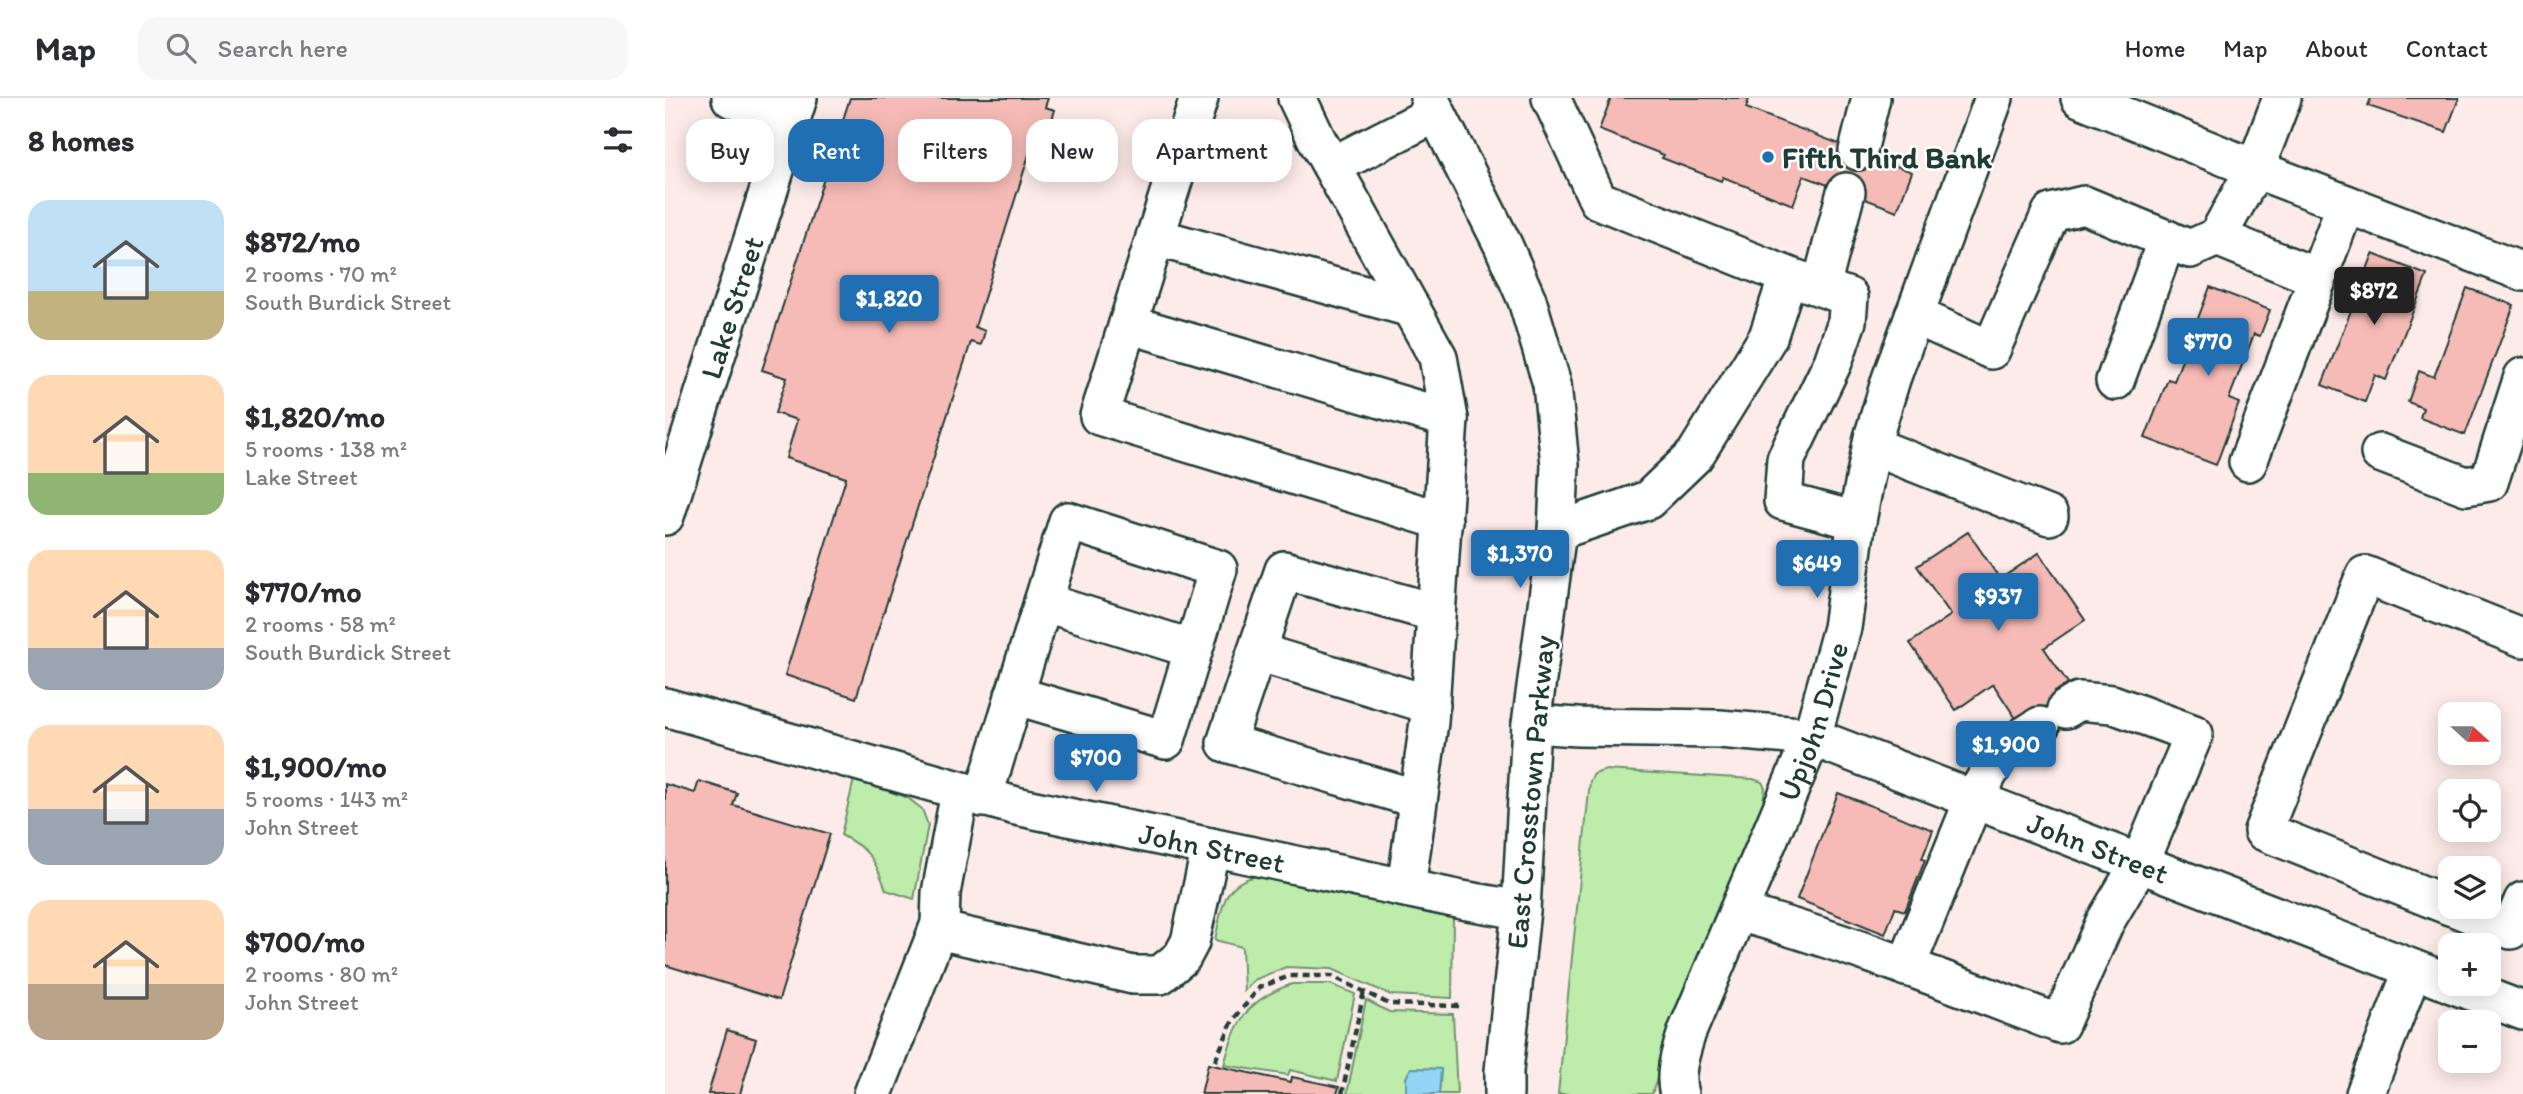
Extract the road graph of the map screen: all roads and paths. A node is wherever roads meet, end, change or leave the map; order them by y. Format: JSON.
{"nodes":[{"id":1,"x":731,"y":98,"type":"edge"},
{"id":2,"x":1199,"y":98,"type":"edge"},
{"id":3,"x":1297,"y":98,"type":"edge"},
{"id":4,"x":1551,"y":98,"type":"edge"},
{"id":5,"x":1871,"y":98,"type":"edge"},
{"id":6,"x":1994,"y":98,"type":"edge"},
{"id":7,"x":2080,"y":98,"type":"edge"},
{"id":8,"x":2282,"y":98,"type":"edge"},
{"id":9,"x":1432,"y":106,"type":"edge"},
{"id":10,"x":795,"y":110,"type":"edge"},
{"id":11,"x":1858,"y":151,"type":"dead end"},
{"id":12,"x":1332,"y":166,"type":"junction"},
{"id":13,"x":2255,"y":169,"type":"junction"},
{"id":14,"x":1846,"y":192,"type":"dead end"},
{"id":15,"x":2346,"y":204,"type":"junction"},
{"id":16,"x":1155,"y":237,"type":"junction"},
{"id":17,"x":2217,"y":237,"type":"junction"},
{"id":18,"x":2167,"y":239,"type":"junction"},
{"id":19,"x":2523,"y":272,"type":"edge"},
{"id":20,"x":2318,"y":278,"type":"junction"},
{"id":21,"x":1805,"y":282,"type":"junction"},
{"id":22,"x":1411,"y":308,"type":"junction"},
{"id":23,"x":1914,"y":315,"type":"junction"},
{"id":24,"x":1128,"y":324,"type":"junction"},
{"id":25,"x":2523,"y":377,"type":"edge"},
{"id":26,"x":2115,"y":381,"type":"dead end"},
{"id":27,"x":2517,"y":415,"type":"edge"},
{"id":28,"x":1449,"y":419,"type":"junction"},
{"id":29,"x":1872,"y":446,"type":"junction"},
{"id":30,"x":2380,"y":453,"type":"dead end"},
{"id":31,"x":2248,"y":462,"type":"dead end"},
{"id":32,"x":665,"y":516,"type":"edge"},
{"id":33,"x":2049,"y":516,"type":"dead end"},
{"id":34,"x":1443,"y":521,"type":"junction"},
{"id":35,"x":1857,"y":521,"type":"junction"},
{"id":36,"x":1557,"y":531,"type":"junction"},
{"id":37,"x":1043,"y":602,"type":"junction"},
{"id":38,"x":1436,"y":613,"type":"junction"},
{"id":39,"x":2523,"y":638,"type":"edge"},
{"id":40,"x":1193,"y":649,"type":"junction"},
{"id":41,"x":1257,"y":652,"type":"junction"},
{"id":42,"x":1014,"y":695,"type":"junction"},
{"id":43,"x":1431,"y":705,"type":"junction"},
{"id":44,"x":665,"y":707,"type":"edge"},
{"id":45,"x":1531,"y":724,"type":"junction"},
{"id":46,"x":1812,"y":737,"type":"junction"},
{"id":47,"x":972,"y":795,"type":"junction"},
{"id":48,"x":1418,"y":799,"type":"junction"},
{"id":49,"x":1974,"y":799,"type":"junction"},
{"id":50,"x":1211,"y":847,"type":"junction"},
{"id":51,"x":2140,"y":863,"type":"junction"},
{"id":52,"x":1406,"y":888,"type":"junction"},
{"id":53,"x":2438,"y":901,"type":"edge"},
{"id":54,"x":2523,"y":901,"type":"edge"},
{"id":55,"x":1521,"y":910,"type":"junction"},
{"id":56,"x":1738,"y":912,"type":"junction"},
{"id":57,"x":2484,"y":919,"type":"edge"},
{"id":58,"x":940,"y":923,"type":"junction"},
{"id":59,"x":1906,"y":967,"type":"junction"},
{"id":60,"x":2413,"y":969,"type":"junction"},
{"id":61,"x":2438,"y":978,"type":"edge"},
{"id":62,"x":1364,"y":990,"type":"junction"},
{"id":63,"x":2484,"y":996,"type":"edge"},
{"id":64,"x":1459,"y":1006,"type":"dead end"},
{"id":65,"x":2523,"y":1011,"type":"edge"},
{"id":66,"x":1215,"y":1060,"type":"dead end"},
{"id":67,"x":873,"y":1094,"type":"edge"},
{"id":68,"x":1342,"y":1094,"type":"edge"},
{"id":69,"x":1504,"y":1094,"type":"edge"},
{"id":70,"x":1679,"y":1094,"type":"edge"},
{"id":71,"x":2365,"y":1094,"type":"edge"}],
"edges":[{"from":1,"to":10,"type":"street"},
{"from":2,"to":16,"type":"street"},
{"from":3,"to":12,"type":"street"},
{"from":4,"to":21,"type":"street"},
{"from":5,"to":11,"type":"street"},
{"from":6,"to":23,"type":"street","name":"Upjohn Drive"},
{"from":7,"to":13,"type":"street"},
{"from":8,"to":13,"type":"street"},
{"from":9,"to":12,"type":"street"},
{"from":9,"to":36,"type":"street","name":"East Crosstown Parkway"},
{"from":10,"to":32,"type":"street","name":"Lake Street"},
{"from":12,"to":22,"type":"street"},
{"from":13,"to":15,"type":"street"},
{"from":13,"to":17,"type":"street"},
{"from":14,"to":21,"type":"street"},
{"from":15,"to":19,"type":"street"},
{"from":15,"to":20,"type":"street"},
{"from":16,"to":22,"type":"street"},
{"from":16,"to":24,"type":"street"},
{"from":17,"to":18,"type":"street"},
{"from":17,"to":20,"type":"street"},
{"from":18,"to":23,"type":"street"},
{"from":18,"to":26,"type":"street"},
{"from":20,"to":31,"type":"street"},
{"from":21,"to":35,"type":"street"},
{"from":21,"to":36,"type":"street"},
{"from":22,"to":28,"type":"street"},
{"from":23,"to":29,"type":"street","name":"Upjohn Drive"},
{"from":24,"to":28,"type":"street"},
{"from":24,"to":34,"type":"street"},
{"from":25,"to":27,"type":"street"},
{"from":27,"to":30,"type":"street"},
{"from":28,"to":34,"type":"street"},
{"from":29,"to":33,"type":"street"},
{"from":29,"to":35,"type":"street","name":"Upjohn Drive"},
{"from":34,"to":38,"type":"street"},
{"from":35,"to":46,"type":"street","name":"Upjohn Drive"},
{"from":36,"to":45,"type":"street","name":"East Crosstown Parkway"},
{"from":37,"to":40,"type":"street"},
{"from":37,"to":40,"type":"street"},
{"from":37,"to":42,"type":"street"},
{"from":38,"to":41,"type":"street"},
{"from":38,"to":43,"type":"street"},
{"from":39,"to":53,"type":"street"},
{"from":40,"to":42,"type":"street"},
{"from":41,"to":43,"type":"street"},
{"from":41,"to":48,"type":"street"},
{"from":42,"to":47,"type":"street"},
{"from":43,"to":48,"type":"street"},
{"from":44,"to":47,"type":"street","name":"John Street"},
{"from":45,"to":46,"type":"street","name":"John Street"},
{"from":45,"to":55,"type":"street","name":"East Crosstown Parkway"},
{"from":46,"to":49,"type":"street","name":"John Street"},
{"from":46,"to":56,"type":"street","name":"Upjohn Drive"},
{"from":47,"to":50,"type":"street","name":"John Street"},
{"from":47,"to":58,"type":"street"},
{"from":48,"to":52,"type":"street"},
{"from":49,"to":51,"type":"street","name":"John Street"},
{"from":49,"to":51,"type":"street"},
{"from":49,"to":59,"type":"street"},
{"from":50,"to":52,"type":"street","name":"John Street"},
{"from":50,"to":58,"type":"street"},
{"from":51,"to":59,"type":"street"},
{"from":51,"to":60,"type":"street","name":"John Street"},
{"from":52,"to":55,"type":"street","name":"John Street"},
{"from":54,"to":57,"type":"street"},
{"from":55,"to":69,"type":"street","name":"East Crosstown Parkway"},
{"from":56,"to":59,"type":"street"},
{"from":56,"to":70,"type":"street","name":"Upjohn Drive"},
{"from":58,"to":67,"type":"street"},
{"from":60,"to":61,"type":"street","name":"John Street"},
{"from":60,"to":71,"type":"street"},
{"from":62,"to":64,"type":"path"},
{"from":62,"to":66,"type":"path"},
{"from":62,"to":68,"type":"path"},
{"from":63,"to":65,"type":"street","name":"John Street"}]}
